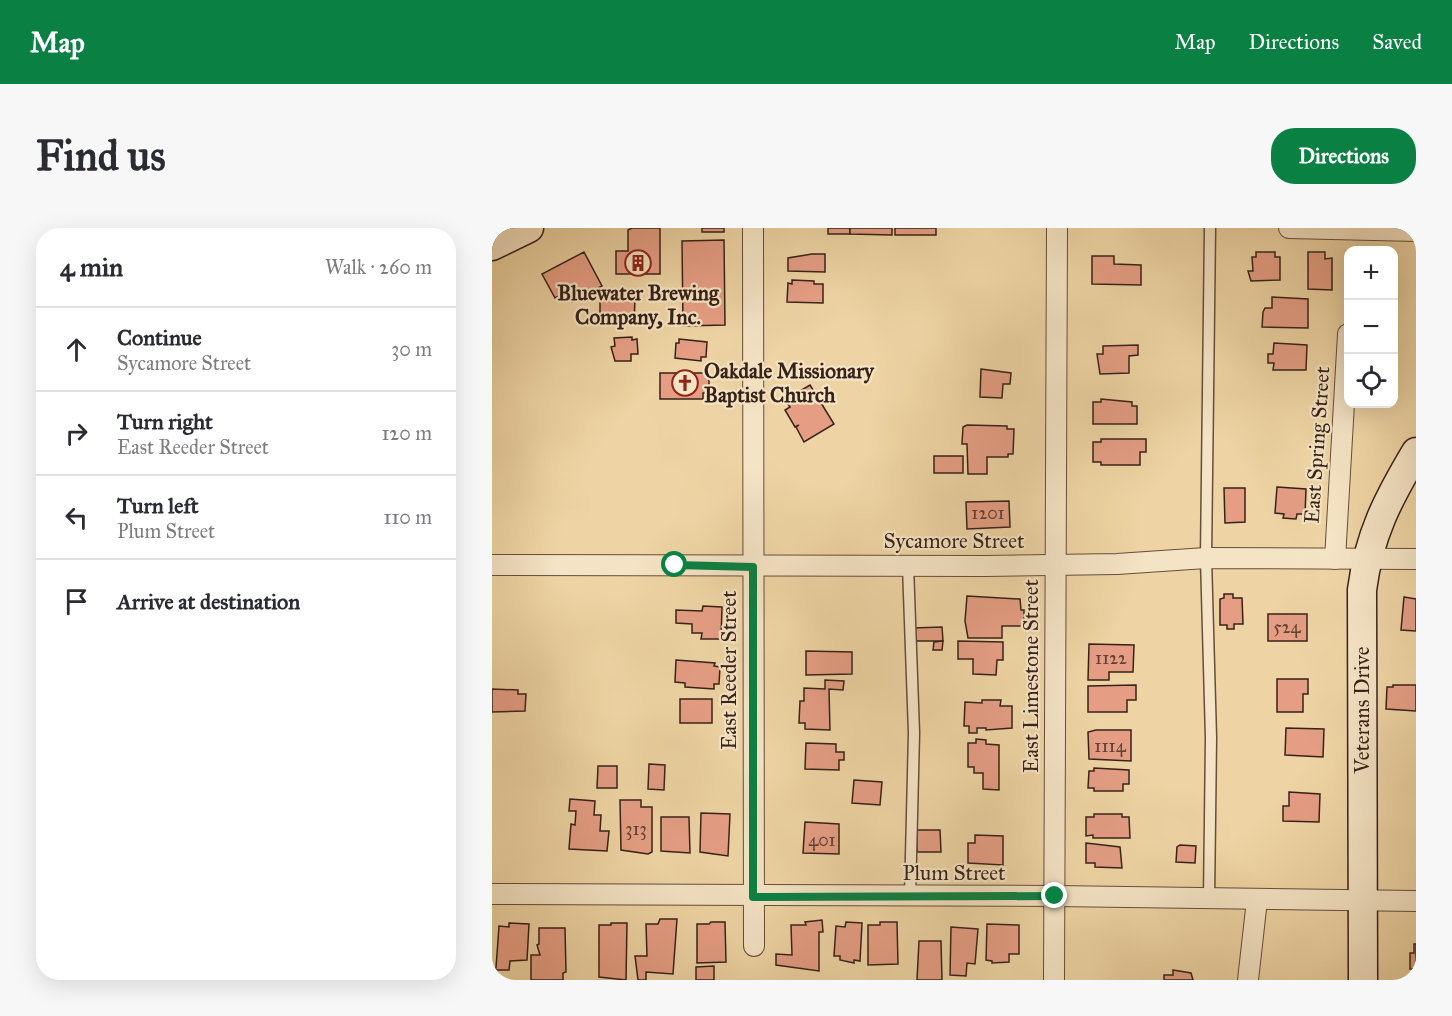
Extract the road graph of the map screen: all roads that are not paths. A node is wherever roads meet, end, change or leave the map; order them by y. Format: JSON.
{"nodes":[{"id":1,"x":529,"y":228,"type":"edge"},
{"id":2,"x":753,"y":228,"type":"edge"},
{"id":3,"x":1057,"y":228,"type":"edge"},
{"id":4,"x":1070,"y":228,"type":"edge"},
{"id":5,"x":1210,"y":228,"type":"edge"},
{"id":6,"x":1289,"y":228,"type":"edge"},
{"id":7,"x":1416,"y":231,"type":"edge"},
{"id":8,"x":1355,"y":236,"type":"edge"},
{"id":9,"x":492,"y":246,"type":"edge"},
{"id":10,"x":1347,"y":354,"type":"edge"},
{"id":11,"x":1416,"y":452,"type":"edge"},
{"id":12,"x":1206,"y":558,"type":"junction"},
{"id":13,"x":1335,"y":559,"type":"junction"},
{"id":14,"x":1416,"y":559,"type":"edge"},
{"id":15,"x":1366,"y":560,"type":"junction"},
{"id":16,"x":1056,"y":565,"type":"junction"},
{"id":17,"x":492,"y":566,"type":"edge"},
{"id":18,"x":908,"y":566,"type":"junction"},
{"id":19,"x":753,"y":567,"type":"junction"},
{"id":20,"x":492,"y":894,"type":"edge"},
{"id":21,"x":1055,"y":896,"type":"junction"},
{"id":22,"x":753,"y":897,"type":"junction"},
{"id":23,"x":910,"y":897,"type":"junction"},
{"id":24,"x":1209,"y":899,"type":"junction"},
{"id":25,"x":1257,"y":900,"type":"junction"},
{"id":26,"x":1363,"y":900,"type":"junction"},
{"id":27,"x":1416,"y":901,"type":"edge"},
{"id":28,"x":754,"y":946,"type":"dead end"},
{"id":29,"x":1054,"y":980,"type":"edge"},
{"id":30,"x":1248,"y":980,"type":"edge"},
{"id":31,"x":1363,"y":980,"type":"edge"}],
"edges":[{"from":1,"to":9,"type":"main road"},
{"from":2,"to":19,"type":"street","name":"East Reeder Street"},
{"from":3,"to":4,"type":"street"},
{"from":3,"to":16,"type":"street","name":"East Limestone Street"},
{"from":5,"to":12,"type":"lane"},
{"from":6,"to":8,"type":"street"},
{"from":7,"to":8,"type":"street"},
{"from":10,"to":13,"type":"street","name":"East Spring Street"},
{"from":11,"to":15,"type":"main road","name":"Veterans Drive"},
{"from":12,"to":13,"type":"street","name":"Sycamore Street"},
{"from":12,"to":16,"type":"street","name":"Sycamore Street"},
{"from":12,"to":24,"type":"lane"},
{"from":13,"to":15,"type":"street","name":"Sycamore Street"},
{"from":14,"to":15,"type":"street","name":"Sycamore Street"},
{"from":15,"to":26,"type":"main road","name":"Veterans Drive"},
{"from":16,"to":18,"type":"street","name":"Sycamore Street"},
{"from":16,"to":21,"type":"street","name":"East Limestone Street"},
{"from":17,"to":19,"type":"street","name":"Sycamore Street"},
{"from":18,"to":19,"type":"street","name":"Sycamore Street"},
{"from":18,"to":23,"type":"lane"},
{"from":19,"to":22,"type":"street","name":"East Reeder Street"},
{"from":20,"to":22,"type":"street","name":"Plum Street"},
{"from":21,"to":23,"type":"street","name":"Plum Street"},
{"from":21,"to":24,"type":"street","name":"Plum Street"},
{"from":21,"to":29,"type":"street","name":"East Limestone Street"},
{"from":22,"to":23,"type":"street","name":"Plum Street"},
{"from":22,"to":28,"type":"street","name":"East Reeder Street"},
{"from":24,"to":25,"type":"street","name":"Plum Street"},
{"from":25,"to":26,"type":"street","name":"Plum Street"},
{"from":25,"to":30,"type":"street"},
{"from":26,"to":27,"type":"street","name":"Plum Street"},
{"from":26,"to":31,"type":"main road","name":"Veterans Drive"}]}
